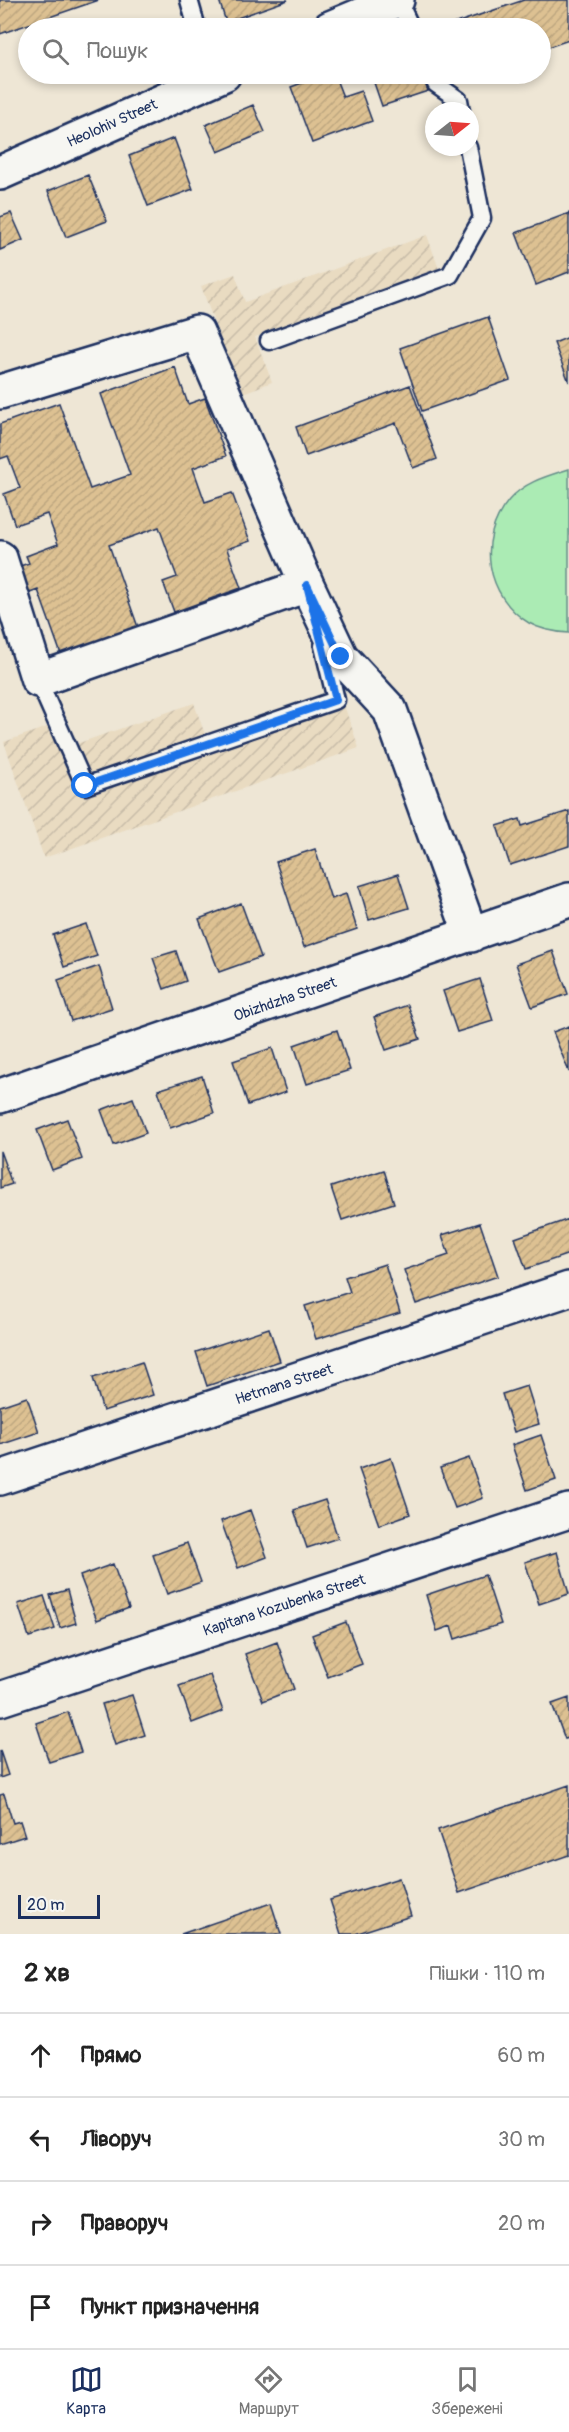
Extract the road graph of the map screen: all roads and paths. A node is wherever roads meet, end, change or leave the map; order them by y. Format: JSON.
{"nodes":[{"id":1,"x":189,"y":0,"type":"edge"},
{"id":2,"x":398,"y":0,"type":"edge"},
{"id":3,"x":194,"y":18,"type":"edge"},
{"id":4,"x":354,"y":18,"type":"edge"},
{"id":5,"x":406,"y":18,"type":"edge"},
{"id":6,"x":195,"y":84,"type":"edge"},
{"id":7,"x":436,"y":84,"type":"edge"},
{"id":8,"x":459,"y":102,"type":"edge"},
{"id":9,"x":470,"y":156,"type":"edge"},
{"id":10,"x":0,"y":173,"type":"edge"},
{"id":11,"x":269,"y":340,"type":"dead end"},
{"id":12,"x":0,"y":392,"type":"edge"},
{"id":13,"x":0,"y":558,"type":"edge"},
{"id":14,"x":307,"y":585,"type":"junction"},
{"id":15,"x":39,"y":680,"type":"junction"},
{"id":16,"x":569,"y":900,"type":"edge"},
{"id":17,"x":471,"y":935,"type":"junction"},
{"id":18,"x":0,"y":1096,"type":"edge"},
{"id":19,"x":569,"y":1289,"type":"edge"},
{"id":20,"x":0,"y":1478,"type":"edge"},
{"id":21,"x":569,"y":1511,"type":"edge"},
{"id":22,"x":0,"y":1699,"type":"edge"}],
"edges":[{"from":1,"to":3,"type":"lane"},
{"from":2,"to":4,"type":"street"},
{"from":2,"to":5,"type":"lane"},
{"from":6,"to":10,"type":"street","name":"Heolohiv Street"},
{"from":7,"to":8,"type":"lane"},
{"from":9,"to":11,"type":"lane"},
{"from":12,"to":14,"type":"street"},
{"from":13,"to":15,"type":"street"},
{"from":14,"to":15,"type":"street"},
{"from":14,"to":15,"type":"lane"},
{"from":14,"to":17,"type":"street"},
{"from":16,"to":17,"type":"street","name":"Obizhdzha Street"},
{"from":17,"to":18,"type":"street","name":"Obizhdzha Street"},
{"from":19,"to":20,"type":"street","name":"Hetmana Street"},
{"from":21,"to":22,"type":"street","name":"Kapitana Kozubenka Street"}]}
